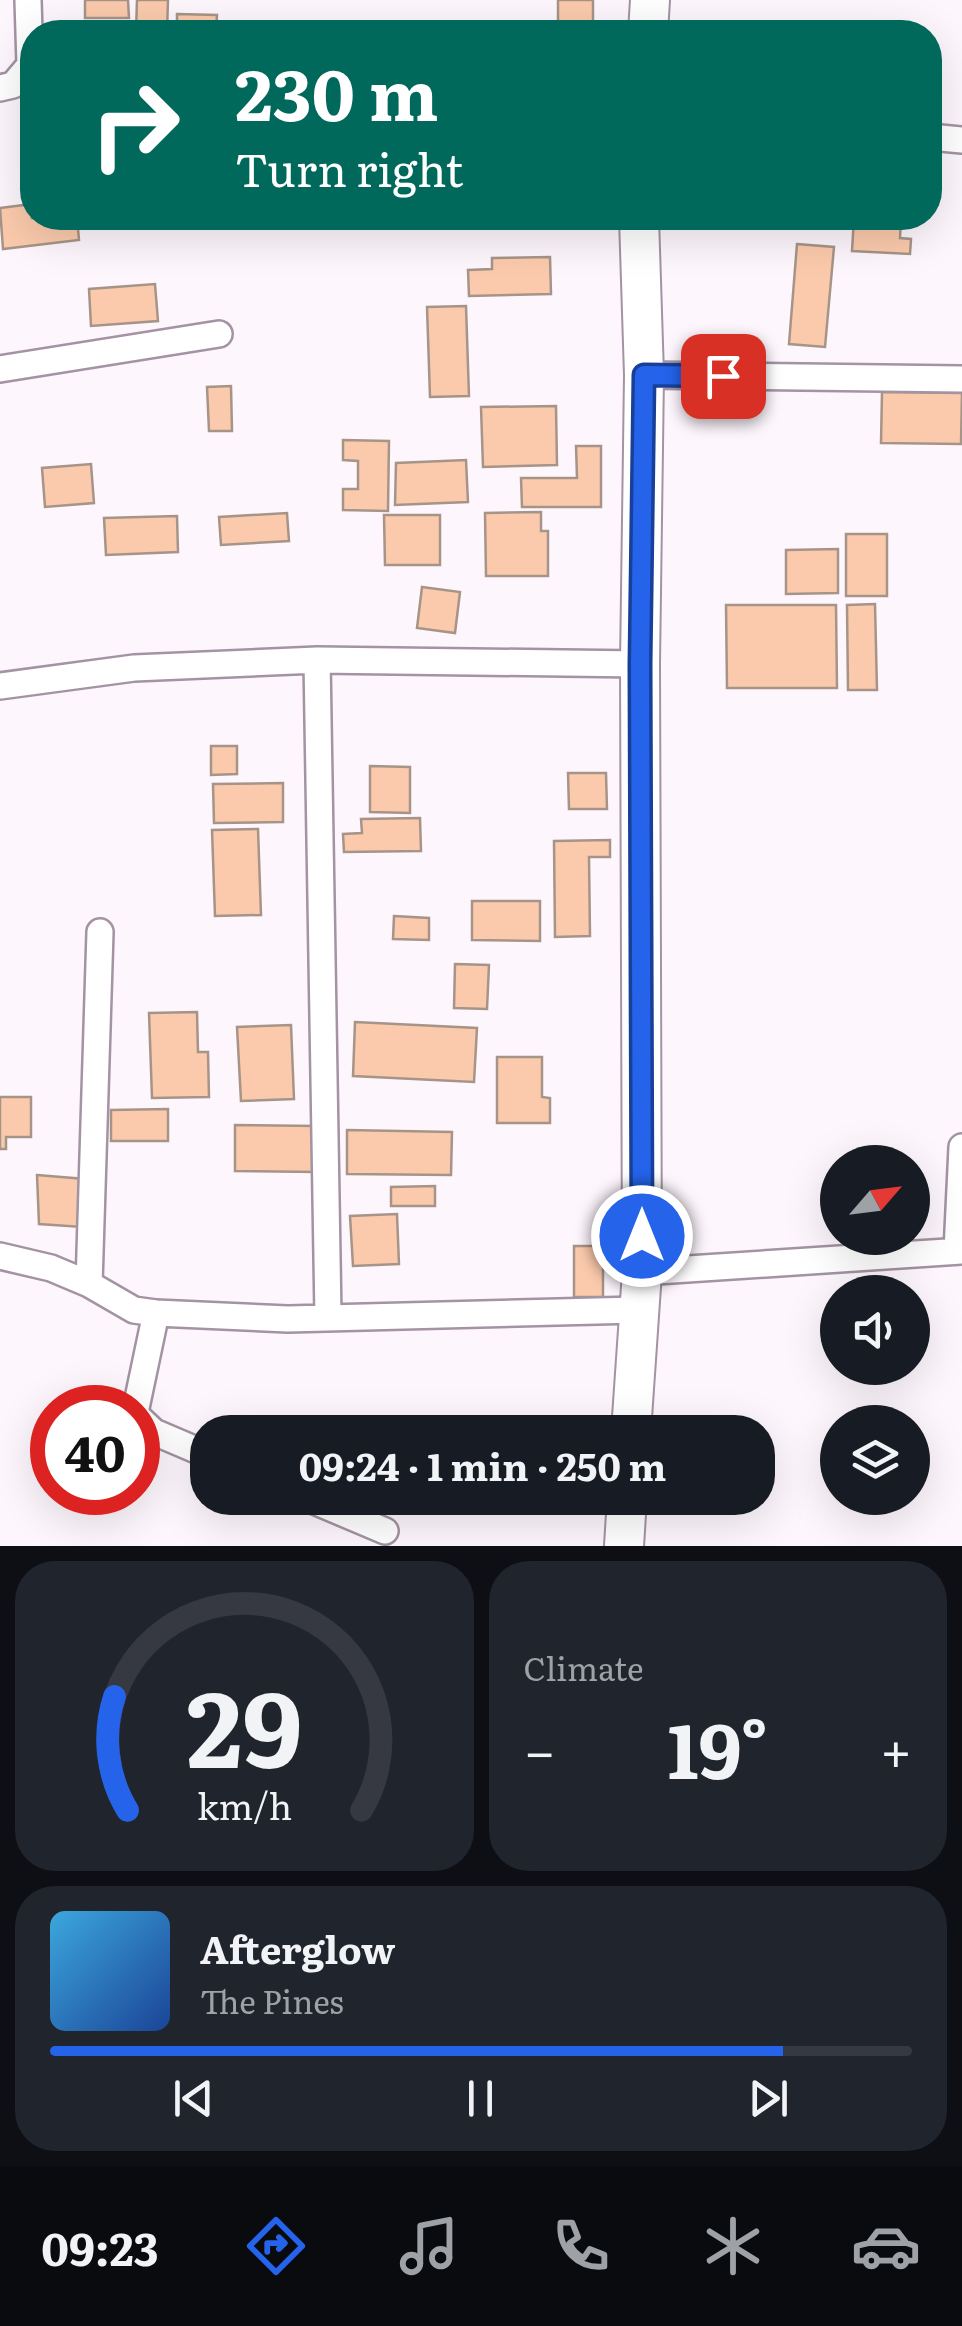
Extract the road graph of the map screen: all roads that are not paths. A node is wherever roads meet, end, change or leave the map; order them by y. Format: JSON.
{"nodes":[{"id":1,"x":639,"y":230,"type":"edge"},
{"id":2,"x":219,"y":334,"type":"dead end"},
{"id":3,"x":0,"y":369,"type":"edge"},
{"id":4,"x":644,"y":375,"type":"junction"},
{"id":5,"x":962,"y":379,"type":"edge"},
{"id":6,"x":317,"y":660,"type":"junction"},
{"id":7,"x":640,"y":664,"type":"junction"},
{"id":8,"x":0,"y":686,"type":"edge"},
{"id":9,"x":100,"y":932,"type":"dead end"},
{"id":10,"x":962,"y":1147,"type":"edge"},
{"id":11,"x":960,"y":1251,"type":"edge"},
{"id":12,"x":0,"y":1256,"type":"edge"},
{"id":13,"x":642,"y":1272,"type":"junction"},
{"id":14,"x":88,"y":1284,"type":"junction"},
{"id":15,"x":637,"y":1310,"type":"junction"},
{"id":16,"x":156,"y":1314,"type":"junction"},
{"id":17,"x":328,"y":1317,"type":"junction"},
{"id":18,"x":141,"y":1385,"type":"edge"},
{"id":19,"x":631,"y":1415,"type":"edge"},
{"id":20,"x":160,"y":1435,"type":"edge"},
{"id":21,"x":190,"y":1447,"type":"edge"},
{"id":22,"x":347,"y":1515,"type":"edge"},
{"id":23,"x":626,"y":1515,"type":"edge"},
{"id":24,"x":385,"y":1531,"type":"dead end"},
{"id":25,"x":624,"y":1546,"type":"edge"}],
"edges":[{"from":1,"to":4,"type":"street"},
{"from":2,"to":3,"type":"street"},
{"from":4,"to":5,"type":"street"},
{"from":4,"to":7,"type":"street"},
{"from":6,"to":7,"type":"street"},
{"from":6,"to":8,"type":"street"},
{"from":6,"to":17,"type":"street"},
{"from":7,"to":13,"type":"street"},
{"from":9,"to":14,"type":"street"},
{"from":10,"to":11,"type":"street"},
{"from":11,"to":13,"type":"street"},
{"from":12,"to":14,"type":"street"},
{"from":13,"to":15,"type":"street"},
{"from":14,"to":16,"type":"street"},
{"from":15,"to":17,"type":"street"},
{"from":15,"to":19,"type":"street"},
{"from":16,"to":17,"type":"street"},
{"from":16,"to":18,"type":"street"},
{"from":20,"to":21,"type":"street"},
{"from":22,"to":24,"type":"street"},
{"from":23,"to":25,"type":"street"}]}
